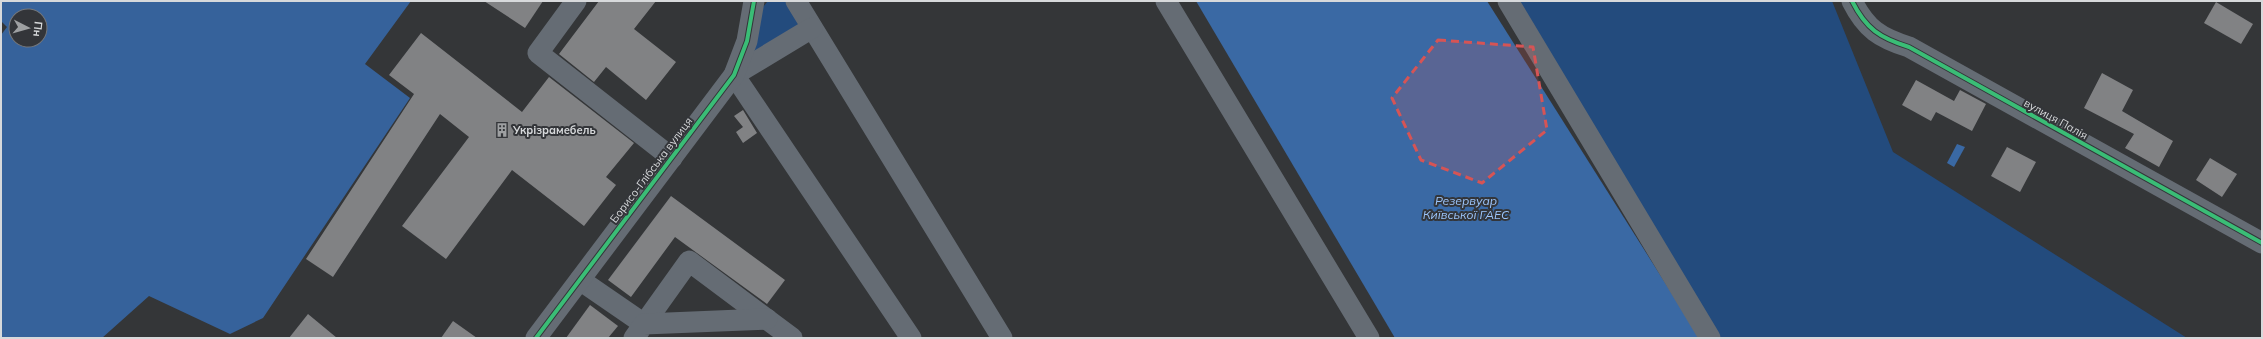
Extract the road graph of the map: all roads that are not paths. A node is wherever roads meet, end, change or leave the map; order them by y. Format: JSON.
{"nodes":[{"id":1,"x":576,"y":1,"type":"edge"},
{"id":2,"x":754,"y":1,"type":"edge"},
{"id":3,"x":796,"y":1,"type":"edge"},
{"id":4,"x":1166,"y":1,"type":"edge"},
{"id":5,"x":1508,"y":1,"type":"edge"},
{"id":6,"x":1852,"y":1,"type":"edge"},
{"id":7,"x":812,"y":28,"type":"junction"},
{"id":8,"x":734,"y":75,"type":"junction"},
{"id":9,"x":672,"y":158,"type":"junction"},
{"id":10,"x":2262,"y":243,"type":"edge"},
{"id":11,"x":580,"y":280,"type":"junction"},
{"id":12,"x":767,"y":319,"type":"junction"},
{"id":13,"x":639,"y":331,"type":"edge"},
{"id":14,"x":536,"y":338,"type":"edge"},
{"id":15,"x":792,"y":338,"type":"edge"},
{"id":16,"x":911,"y":338,"type":"edge"},
{"id":17,"x":1002,"y":338,"type":"edge"},
{"id":18,"x":1369,"y":338,"type":"edge"},
{"id":19,"x":1710,"y":338,"type":"edge"}],
"edges":[{"from":1,"to":9,"type":"street"},
{"from":2,"to":8,"type":"street","name":"Борисо-Глібська вулиця"},
{"from":3,"to":7,"type":"street"},
{"from":4,"to":18,"type":"street"},
{"from":5,"to":19,"type":"street"},
{"from":6,"to":10,"type":"street","name":"вулиця Палія"},
{"from":7,"to":8,"type":"street","name":"Борисо-Глібська вулиця"},
{"from":7,"to":17,"type":"street"},
{"from":8,"to":9,"type":"street","name":"Борисо-Глібська вулиця"},
{"from":8,"to":16,"type":"street"},
{"from":9,"to":11,"type":"street","name":"Борисо-Глібська вулиця"},
{"from":11,"to":13,"type":"street"},
{"from":11,"to":14,"type":"street","name":"Борисо-Глібська вулиця"},
{"from":12,"to":13,"type":"street"},
{"from":12,"to":13,"type":"street"},
{"from":12,"to":15,"type":"street"}]}
